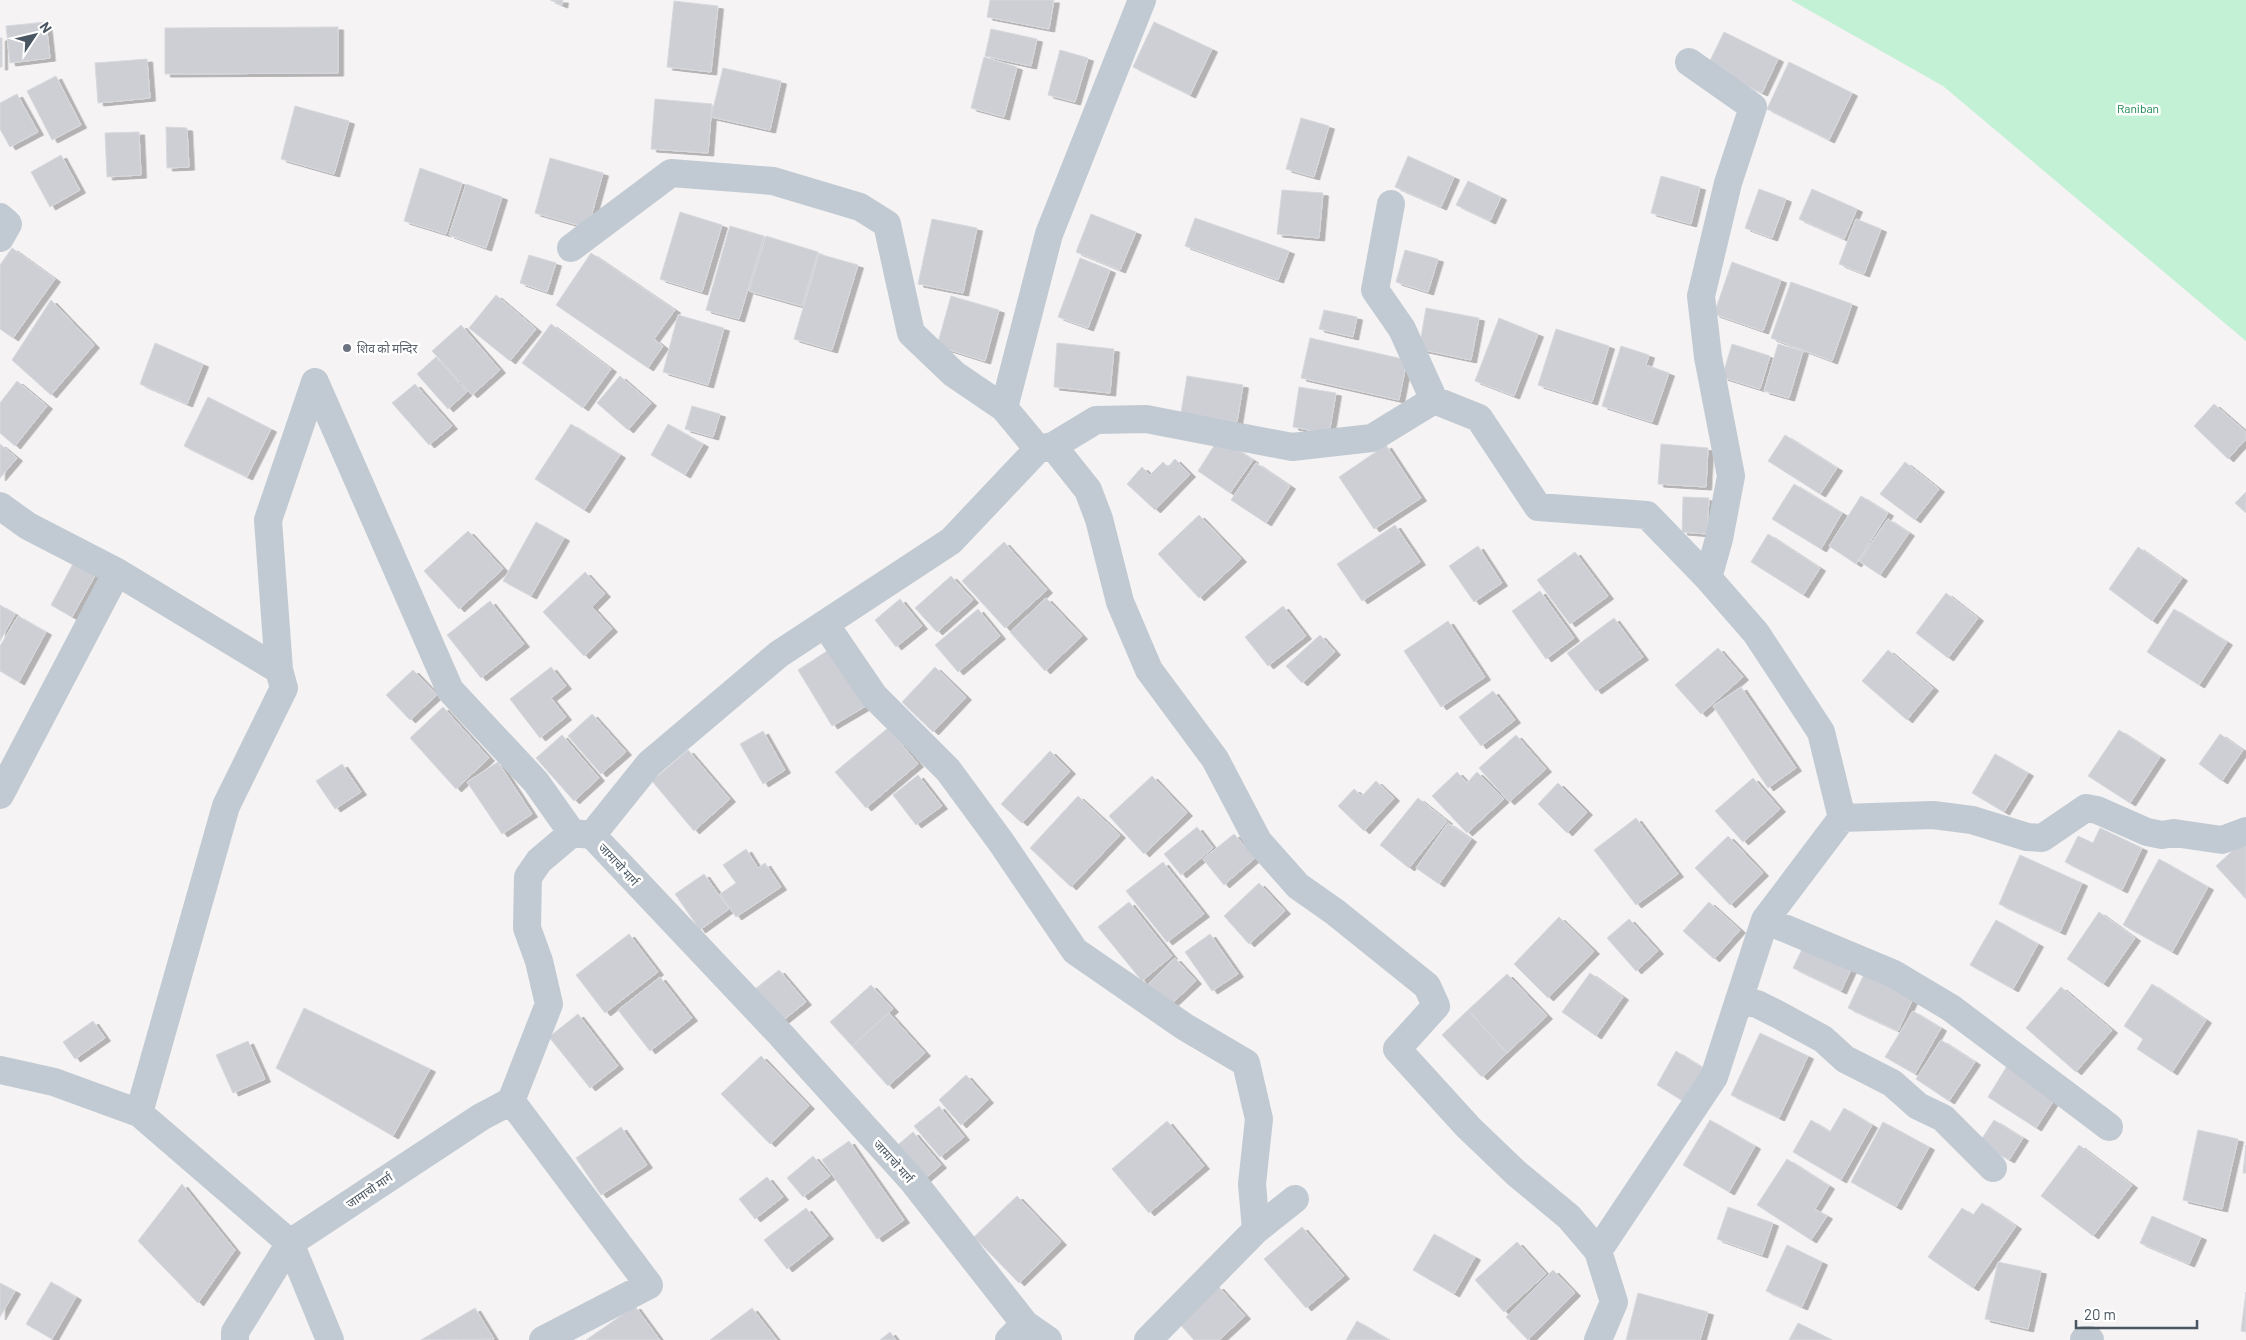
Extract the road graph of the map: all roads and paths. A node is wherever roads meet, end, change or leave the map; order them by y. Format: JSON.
{"nodes":[{"id":1,"x":1142,"y":0,"type":"edge"},
{"id":2,"x":1689,"y":62,"type":"dead end"},
{"id":3,"x":1391,"y":204,"type":"dead end"},
{"id":4,"x":0,"y":217,"type":"edge"},
{"id":5,"x":0,"y":238,"type":"edge"},
{"id":6,"x":571,"y":248,"type":"dead end"},
{"id":7,"x":1434,"y":400,"type":"junction"},
{"id":8,"x":1004,"y":408,"type":"junction"},
{"id":9,"x":1046,"y":448,"type":"junction"},
{"id":10,"x":0,"y":506,"type":"edge"},
{"id":11,"x":117,"y":572,"type":"junction"},
{"id":12,"x":1708,"y":578,"type":"junction"},
{"id":13,"x":824,"y":624,"type":"junction"},
{"id":14,"x":279,"y":670,"type":"junction"},
{"id":15,"x":0,"y":795,"type":"edge"},
{"id":16,"x":1842,"y":818,"type":"junction"},
{"id":17,"x":2246,"y":831,"type":"edge"},
{"id":18,"x":582,"y":834,"type":"junction"},
{"id":19,"x":1765,"y":920,"type":"junction"},
{"id":20,"x":1739,"y":1001,"type":"junction"},
{"id":21,"x":0,"y":1070,"type":"edge"},
{"id":22,"x":511,"y":1101,"type":"junction"},
{"id":23,"x":139,"y":1113,"type":"junction"},
{"id":24,"x":2109,"y":1127,"type":"dead end"},
{"id":25,"x":1993,"y":1168,"type":"dead end"},
{"id":26,"x":1295,"y":1199,"type":"dead end"},
{"id":27,"x":1256,"y":1230,"type":"junction"},
{"id":28,"x":290,"y":1242,"type":"junction"},
{"id":29,"x":1598,"y":1251,"type":"junction"},
{"id":30,"x":1017,"y":1332,"type":"edge"},
{"id":31,"x":235,"y":1340,"type":"edge"},
{"id":32,"x":330,"y":1340,"type":"edge"},
{"id":33,"x":543,"y":1340,"type":"edge"},
{"id":34,"x":1048,"y":1340,"type":"edge"},
{"id":35,"x":1148,"y":1340,"type":"edge"},
{"id":36,"x":1598,"y":1340,"type":"edge"},
{"id":37,"x":2084,"y":1340,"type":"edge"},
{"id":38,"x":2090,"y":1340,"type":"edge"}],
"edges":[{"from":1,"to":8,"type":"street"},
{"from":2,"to":12,"type":"street"},
{"from":3,"to":7,"type":"street"},
{"from":4,"to":5,"type":"street"},
{"from":6,"to":8,"type":"street"},
{"from":7,"to":9,"type":"street"},
{"from":7,"to":12,"type":"street"},
{"from":8,"to":9,"type":"street"},
{"from":9,"to":13,"type":"street"},
{"from":9,"to":29,"type":"street"},
{"from":10,"to":11,"type":"street"},
{"from":11,"to":14,"type":"street"},
{"from":11,"to":15,"type":"street"},
{"from":12,"to":16,"type":"street"},
{"from":13,"to":18,"type":"street"},
{"from":13,"to":27,"type":"street"},
{"from":14,"to":18,"type":"street","name":"जामाचो मार्ग"},
{"from":14,"to":23,"type":"street"},
{"from":16,"to":17,"type":"street"},
{"from":16,"to":19,"type":"street"},
{"from":18,"to":22,"type":"street"},
{"from":18,"to":30,"type":"street","name":"जामाचो मार्ग"},
{"from":19,"to":20,"type":"street"},
{"from":19,"to":24,"type":"street"},
{"from":20,"to":25,"type":"street"},
{"from":20,"to":29,"type":"street"},
{"from":21,"to":23,"type":"street"},
{"from":22,"to":28,"type":"street","name":"जामाचो मार्ग"},
{"from":22,"to":33,"type":"street"},
{"from":23,"to":28,"type":"street"},
{"from":26,"to":27,"type":"street"},
{"from":27,"to":35,"type":"street"},
{"from":28,"to":31,"type":"street","name":"जामाचो मार्ग"},
{"from":28,"to":32,"type":"street"},
{"from":29,"to":36,"type":"street"},
{"from":30,"to":34,"type":"street","name":"जामाचो मार्ग"},
{"from":37,"to":38,"type":"street"}]}
